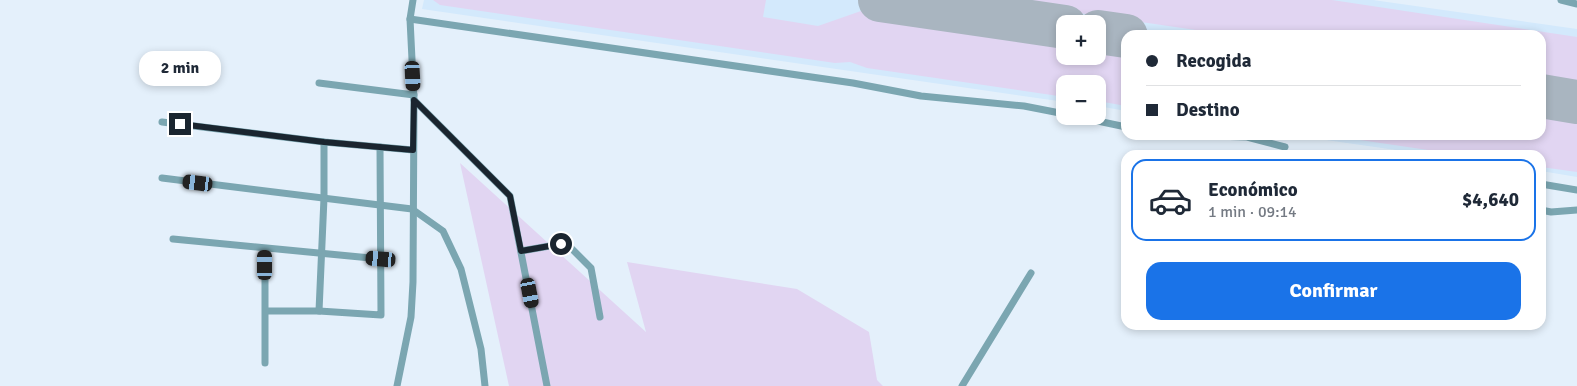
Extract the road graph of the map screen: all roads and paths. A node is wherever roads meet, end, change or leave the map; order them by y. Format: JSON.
{"nodes":[{"id":1,"x":413,"y":0,"type":"edge"},
{"id":2,"x":1561,"y":0,"type":"edge"},
{"id":3,"x":1577,"y":4,"type":"edge"},
{"id":4,"x":410,"y":19,"type":"junction"},
{"id":5,"x":319,"y":83,"type":"dead end"},
{"id":6,"x":414,"y":98,"type":"junction"},
{"id":7,"x":1056,"y":112,"type":"edge"},
{"id":8,"x":162,"y":122,"type":"dead end"},
{"id":9,"x":1106,"y":123,"type":"edge"},
{"id":10,"x":1121,"y":126,"type":"edge"},
{"id":11,"x":1258,"y":140,"type":"edge"},
{"id":12,"x":324,"y":142,"type":"junction"},
{"id":13,"x":380,"y":147,"type":"junction"},
{"id":14,"x":1285,"y":147,"type":"dead end"},
{"id":15,"x":413,"y":150,"type":"junction"},
{"id":16,"x":162,"y":178,"type":"dead end"},
{"id":17,"x":1546,"y":185,"type":"edge"},
{"id":18,"x":1577,"y":190,"type":"edge"},
{"id":19,"x":324,"y":198,"type":"junction"},
{"id":20,"x":381,"y":205,"type":"junction"},
{"id":21,"x":412,"y":208,"type":"junction"},
{"id":22,"x":1577,"y":210,"type":"edge"},
{"id":23,"x":1546,"y":211,"type":"edge"},
{"id":24,"x":173,"y":239,"type":"dead end"},
{"id":25,"x":265,"y":250,"type":"junction"},
{"id":26,"x":521,"y":251,"type":"junction"},
{"id":27,"x":322,"y":254,"type":"junction"},
{"id":28,"x":381,"y":259,"type":"junction"},
{"id":29,"x":1031,"y":273,"type":"dead end"},
{"id":30,"x":266,"y":311,"type":"junction"},
{"id":31,"x":319,"y":311,"type":"junction"},
{"id":32,"x":600,"y":317,"type":"dead end"},
{"id":33,"x":265,"y":363,"type":"dead end"},
{"id":34,"x":397,"y":386,"type":"edge"},
{"id":35,"x":485,"y":386,"type":"edge"},
{"id":36,"x":547,"y":386,"type":"edge"},
{"id":37,"x":962,"y":386,"type":"edge"}],
"edges":[{"from":1,"to":4,"type":"street"},
{"from":2,"to":3,"type":"street"},
{"from":4,"to":6,"type":"street"},
{"from":4,"to":7,"type":"street"},
{"from":5,"to":6,"type":"street"},
{"from":6,"to":15,"type":"street"},
{"from":6,"to":26,"type":"street"},
{"from":8,"to":12,"type":"street"},
{"from":9,"to":10,"type":"street"},
{"from":11,"to":14,"type":"street"},
{"from":12,"to":13,"type":"street"},
{"from":12,"to":19,"type":"street"},
{"from":13,"to":15,"type":"street"},
{"from":13,"to":20,"type":"street"},
{"from":15,"to":21,"type":"street"},
{"from":16,"to":19,"type":"street"},
{"from":17,"to":18,"type":"street"},
{"from":19,"to":20,"type":"street"},
{"from":19,"to":27,"type":"street"},
{"from":20,"to":21,"type":"street"},
{"from":20,"to":28,"type":"street"},
{"from":21,"to":34,"type":"street"},
{"from":21,"to":35,"type":"street"},
{"from":22,"to":23,"type":"street"},
{"from":24,"to":25,"type":"street"},
{"from":25,"to":27,"type":"street"},
{"from":25,"to":30,"type":"street"},
{"from":26,"to":32,"type":"street"},
{"from":26,"to":36,"type":"street"},
{"from":27,"to":28,"type":"street"},
{"from":27,"to":31,"type":"street"},
{"from":28,"to":31,"type":"street"},
{"from":29,"to":37,"type":"street"},
{"from":30,"to":31,"type":"street"},
{"from":30,"to":33,"type":"street"}]}
